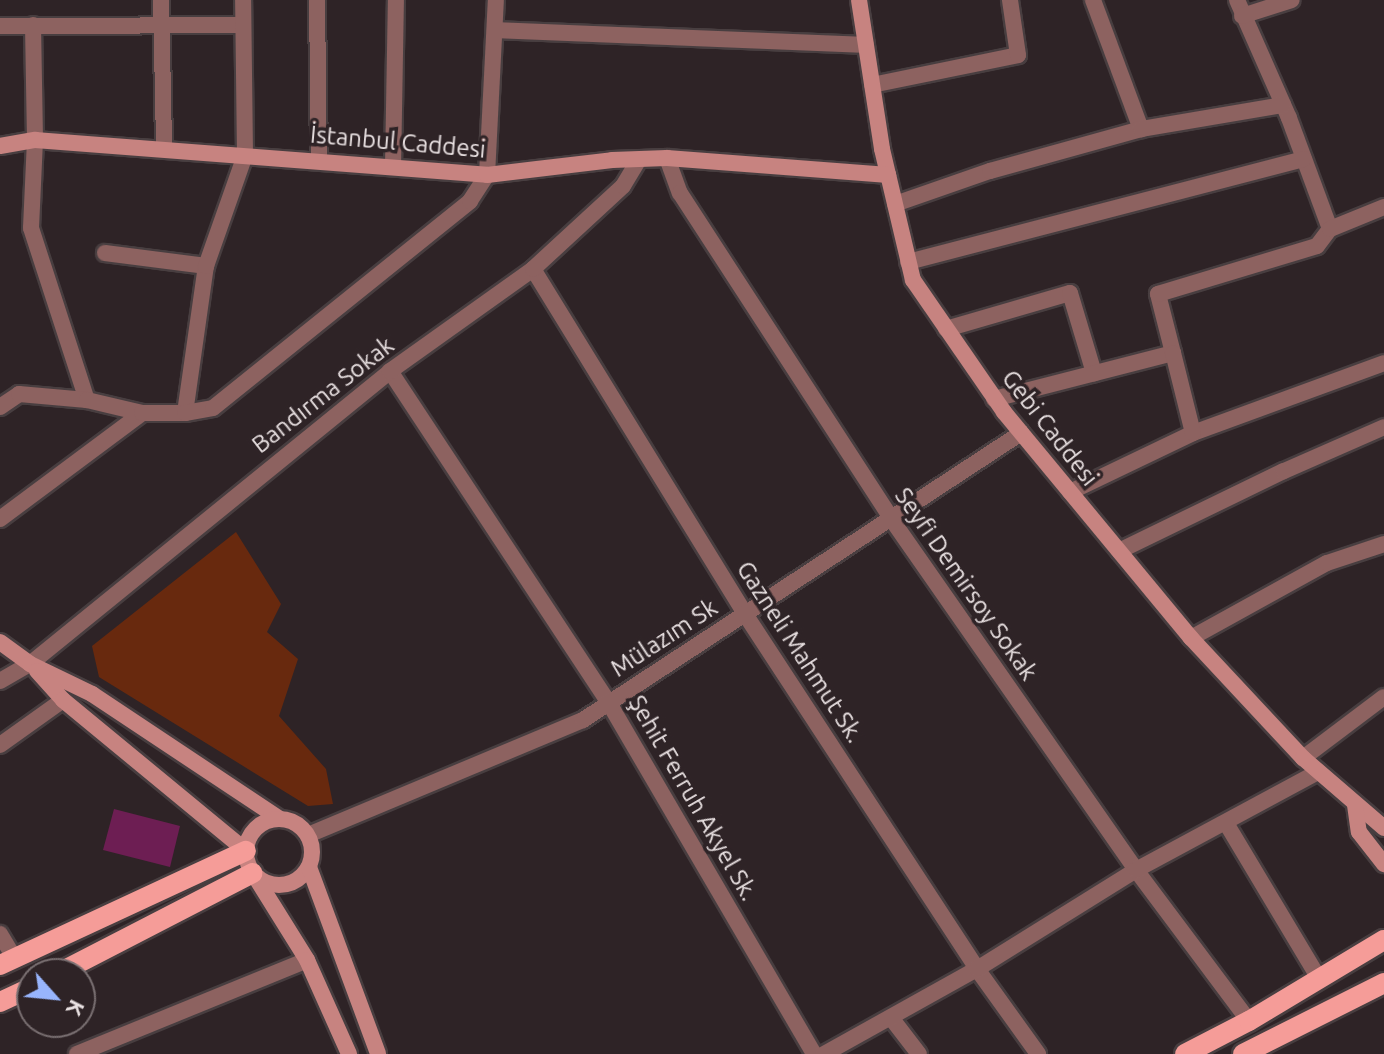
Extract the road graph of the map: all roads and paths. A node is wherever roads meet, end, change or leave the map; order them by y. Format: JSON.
{"nodes":[{"id":1,"x":161,"y":0,"type":"edge"},
{"id":2,"x":243,"y":0,"type":"edge"},
{"id":3,"x":317,"y":0,"type":"edge"},
{"id":4,"x":396,"y":0,"type":"edge"},
{"id":5,"x":496,"y":0,"type":"edge"},
{"id":6,"x":859,"y":0,"type":"edge"},
{"id":7,"x":1010,"y":0,"type":"edge"},
{"id":8,"x":1093,"y":0,"type":"edge"},
{"id":9,"x":1292,"y":0,"type":"edge"},
{"id":10,"x":1239,"y":8,"type":"edge"},
{"id":11,"x":33,"y":25,"type":"junction"},
{"id":12,"x":160,"y":25,"type":"junction"},
{"id":13,"x":243,"y":25,"type":"junction"},
{"id":14,"x":0,"y":26,"type":"edge"},
{"id":15,"x":495,"y":30,"type":"junction"},
{"id":16,"x":866,"y":45,"type":"junction"},
{"id":17,"x":872,"y":85,"type":"junction"},
{"id":18,"x":1283,"y":105,"type":"junction"},
{"id":19,"x":1141,"y":129,"type":"junction"},
{"id":20,"x":35,"y":140,"type":"junction"},
{"id":21,"x":0,"y":146,"type":"edge"},
{"id":22,"x":164,"y":149,"type":"junction"},
{"id":23,"x":245,"y":155,"type":"junction"},
{"id":24,"x":667,"y":158,"type":"junction"},
{"id":25,"x":639,"y":159,"type":"junction"},
{"id":26,"x":1304,"y":159,"type":"junction"},
{"id":27,"x":319,"y":160,"type":"junction"},
{"id":28,"x":393,"y":167,"type":"junction"},
{"id":29,"x":487,"y":175,"type":"junction"},
{"id":30,"x":888,"y":175,"type":"junction"},
{"id":31,"x":895,"y":204,"type":"junction"},
{"id":32,"x":1384,"y":207,"type":"edge"},
{"id":33,"x":1330,"y":229,"type":"junction"},
{"id":34,"x":105,"y":253,"type":"dead end"},
{"id":35,"x":908,"y":262,"type":"junction"},
{"id":36,"x":206,"y":266,"type":"junction"},
{"id":37,"x":533,"y":269,"type":"junction"},
{"id":38,"x":946,"y":329,"type":"junction"},
{"id":39,"x":1173,"y":353,"type":"junction"},
{"id":40,"x":1384,"y":363,"type":"edge"},
{"id":41,"x":390,"y":371,"type":"junction"},
{"id":42,"x":1094,"y":373,"type":"junction"},
{"id":43,"x":994,"y":399,"type":"junction"},
{"id":44,"x":87,"y":400,"type":"junction"},
{"id":45,"x":0,"y":407,"type":"edge"},
{"id":46,"x":142,"y":413,"type":"junction"},
{"id":47,"x":185,"y":413,"type":"junction"},
{"id":48,"x":1384,"y":427,"type":"edge"},
{"id":49,"x":1021,"y":433,"type":"junction"},
{"id":50,"x":1193,"y":433,"type":"junction"},
{"id":51,"x":1070,"y":492,"type":"junction"},
{"id":52,"x":0,"y":519,"type":"edge"},
{"id":53,"x":892,"y":520,"type":"junction"},
{"id":54,"x":1384,"y":544,"type":"edge"},
{"id":55,"x":1119,"y":551,"type":"junction"},
{"id":56,"x":745,"y":614,"type":"junction"},
{"id":57,"x":1191,"y":638,"type":"junction"},
{"id":58,"x":0,"y":642,"type":"edge"},
{"id":59,"x":30,"y":664,"type":"junction"},
{"id":60,"x":0,"y":681,"type":"edge"},
{"id":61,"x":1384,"y":697,"type":"edge"},
{"id":62,"x":63,"y":700,"type":"junction"},
{"id":63,"x":609,"y":703,"type":"junction"},
{"id":64,"x":0,"y":745,"type":"edge"},
{"id":65,"x":1303,"y":758,"type":"junction"},
{"id":66,"x":1318,"y":772,"type":"junction"},
{"id":67,"x":1355,"y":805,"type":"junction"},
{"id":68,"x":280,"y":819,"type":"junction"},
{"id":69,"x":1226,"y":823,"type":"junction"},
{"id":70,"x":1384,"y":828,"type":"edge"},
{"id":71,"x":308,"y":835,"type":"junction"},
{"id":72,"x":246,"y":851,"type":"junction"},
{"id":73,"x":1384,"y":864,"type":"edge"},
{"id":74,"x":309,"y":867,"type":"junction"},
{"id":75,"x":1136,"y":870,"type":"junction"},
{"id":76,"x":253,"y":873,"type":"junction"},
{"id":77,"x":0,"y":934,"type":"edge"},
{"id":78,"x":1384,"y":940,"type":"edge"},
{"id":79,"x":88,"y":958,"type":"edge"},
{"id":80,"x":307,"y":960,"type":"junction"},
{"id":81,"x":7,"y":961,"type":"edge"},
{"id":82,"x":977,"y":969,"type":"junction"},
{"id":83,"x":1320,"y":980,"type":"junction"},
{"id":84,"x":1384,"y":983,"type":"edge"},
{"id":85,"x":892,"y":1019,"type":"junction"},
{"id":86,"x":1249,"y":1021,"type":"junction"},
{"id":87,"x":77,"y":1054,"type":"edge"},
{"id":88,"x":349,"y":1054,"type":"edge"},
{"id":89,"x":378,"y":1054,"type":"edge"},
{"id":90,"x":814,"y":1054,"type":"edge"},
{"id":91,"x":824,"y":1054,"type":"edge"},
{"id":92,"x":919,"y":1054,"type":"edge"},
{"id":93,"x":1038,"y":1054,"type":"edge"},
{"id":94,"x":1185,"y":1054,"type":"edge"},
{"id":95,"x":1243,"y":1054,"type":"edge"}],
"edges":[{"from":1,"to":12,"type":"street"},
{"from":2,"to":13,"type":"street"},
{"from":3,"to":27,"type":"street"},
{"from":4,"to":28,"type":"street"},
{"from":5,"to":15,"type":"street"},
{"from":6,"to":16,"type":"main road","name":"Gebi Caddesi"},
{"from":7,"to":17,"type":"street"},
{"from":8,"to":19,"type":"street"},
{"from":9,"to":10,"type":"street"},
{"from":10,"to":18,"type":"street"},
{"from":11,"to":12,"type":"street"},
{"from":11,"to":14,"type":"street"},
{"from":11,"to":20,"type":"street"},
{"from":12,"to":13,"type":"street"},
{"from":12,"to":22,"type":"street"},
{"from":13,"to":23,"type":"street"},
{"from":15,"to":16,"type":"street"},
{"from":15,"to":29,"type":"street"},
{"from":16,"to":17,"type":"main road","name":"Gebi Caddesi"},
{"from":17,"to":30,"type":"main road","name":"Gebi Caddesi"},
{"from":18,"to":19,"type":"street"},
{"from":18,"to":26,"type":"street"},
{"from":19,"to":31,"type":"street"},
{"from":20,"to":21,"type":"main road","name":"İstanbul Caddesi"},
{"from":20,"to":22,"type":"main road","name":"İstanbul Caddesi"},
{"from":20,"to":44,"type":"street"},
{"from":22,"to":23,"type":"main road","name":"İstanbul Caddesi"},
{"from":23,"to":27,"type":"main road","name":"İstanbul Caddesi"},
{"from":23,"to":36,"type":"street"},
{"from":24,"to":25,"type":"main road","name":"İstanbul Caddesi"},
{"from":24,"to":30,"type":"main road","name":"İstanbul Caddesi"},
{"from":24,"to":53,"type":"street","name":"Seyfi Demirsoy Sokak"},
{"from":25,"to":29,"type":"main road","name":"İstanbul Caddesi"},
{"from":25,"to":37,"type":"street","name":"Bandırma Sokak"},
{"from":26,"to":33,"type":"street"},
{"from":26,"to":35,"type":"street"},
{"from":27,"to":28,"type":"main road","name":"İstanbul Caddesi"},
{"from":28,"to":29,"type":"main road","name":"İstanbul Caddesi"},
{"from":29,"to":47,"type":"street"},
{"from":30,"to":31,"type":"main road","name":"Gebi Caddesi"},
{"from":31,"to":35,"type":"main road","name":"Gebi Caddesi"},
{"from":32,"to":33,"type":"street"},
{"from":33,"to":39,"type":"street"},
{"from":34,"to":36,"type":"street"},
{"from":35,"to":38,"type":"main road","name":"Gebi Caddesi"},
{"from":36,"to":47,"type":"street"},
{"from":37,"to":41,"type":"street","name":"Bandırma Sokak"},
{"from":37,"to":56,"type":"street","name":"Gazneli Mahmut Sk."},
{"from":38,"to":42,"type":"street"},
{"from":38,"to":43,"type":"main road","name":"Gebi Caddesi"},
{"from":39,"to":42,"type":"street"},
{"from":39,"to":50,"type":"street"},
{"from":40,"to":50,"type":"street"},
{"from":41,"to":59,"type":"street","name":"Bandırma Sokak"},
{"from":41,"to":63,"type":"street","name":"Şehit Ferruh Akyel Sk."},
{"from":42,"to":43,"type":"street"},
{"from":43,"to":49,"type":"main road","name":"Gebi Caddesi"},
{"from":44,"to":45,"type":"street"},
{"from":44,"to":46,"type":"street"},
{"from":46,"to":47,"type":"street"},
{"from":46,"to":52,"type":"street"},
{"from":48,"to":55,"type":"street"},
{"from":49,"to":51,"type":"main road","name":"Gebi Caddesi"},
{"from":49,"to":53,"type":"street","name":"Mülazım Sk"},
{"from":50,"to":51,"type":"street"},
{"from":51,"to":55,"type":"main road","name":"Gebi Caddesi"},
{"from":53,"to":56,"type":"street","name":"Mülazım Sk"},
{"from":53,"to":75,"type":"street","name":"Seyfi Demirsoy Sokak"},
{"from":54,"to":57,"type":"street"},
{"from":55,"to":57,"type":"main road","name":"Gebi Caddesi"},
{"from":56,"to":63,"type":"street","name":"Mülazım Sk"},
{"from":56,"to":82,"type":"street","name":"Gazneli Mahmut Sk."},
{"from":57,"to":65,"type":"main road","name":"Gebi Caddesi"},
{"from":58,"to":59,"type":"main road"},
{"from":59,"to":60,"type":"street","name":"Bandırma Sokak"},
{"from":59,"to":62,"type":"main road"},
{"from":59,"to":68,"type":"main road"},
{"from":61,"to":65,"type":"street"},
{"from":62,"to":64,"type":"street"},
{"from":62,"to":72,"type":"main road"},
{"from":63,"to":71,"type":"street","name":"Mülazım Sk"},
{"from":63,"to":90,"type":"street","name":"Şehit Ferruh Akyel Sk."},
{"from":65,"to":66,"type":"main road","name":"Gebi Caddesi"},
{"from":66,"to":67,"type":"main road","name":"Gebi Caddesi"},
{"from":66,"to":69,"type":"street"},
{"from":67,"to":70,"type":"main road","name":"Gebi Caddesi"},
{"from":67,"to":73,"type":"main road"},
{"from":68,"to":71,"type":"main road"},
{"from":68,"to":72,"type":"main road"},
{"from":69,"to":75,"type":"street"},
{"from":69,"to":83,"type":"street"},
{"from":71,"to":74,"type":"main road"},
{"from":72,"to":76,"type":"main road"},
{"from":72,"to":81,"type":"main road"},
{"from":74,"to":76,"type":"main road"},
{"from":74,"to":89,"type":"main road"},
{"from":75,"to":82,"type":"street"},
{"from":75,"to":86,"type":"street","name":"Seyfi Demirsoy Sokak"},
{"from":76,"to":79,"type":"main road"},
{"from":76,"to":80,"type":"main road"},
{"from":77,"to":81,"type":"street"},
{"from":78,"to":83,"type":"main road"},
{"from":80,"to":87,"type":"street"},
{"from":80,"to":88,"type":"main road"},
{"from":82,"to":85,"type":"street"},
{"from":82,"to":93,"type":"street","name":"Gazneli Mahmut Sk."},
{"from":83,"to":86,"type":"main road"},
{"from":84,"to":95,"type":"main road"},
{"from":85,"to":91,"type":"street"},
{"from":85,"to":92,"type":"street"},
{"from":86,"to":94,"type":"main road"}]}
